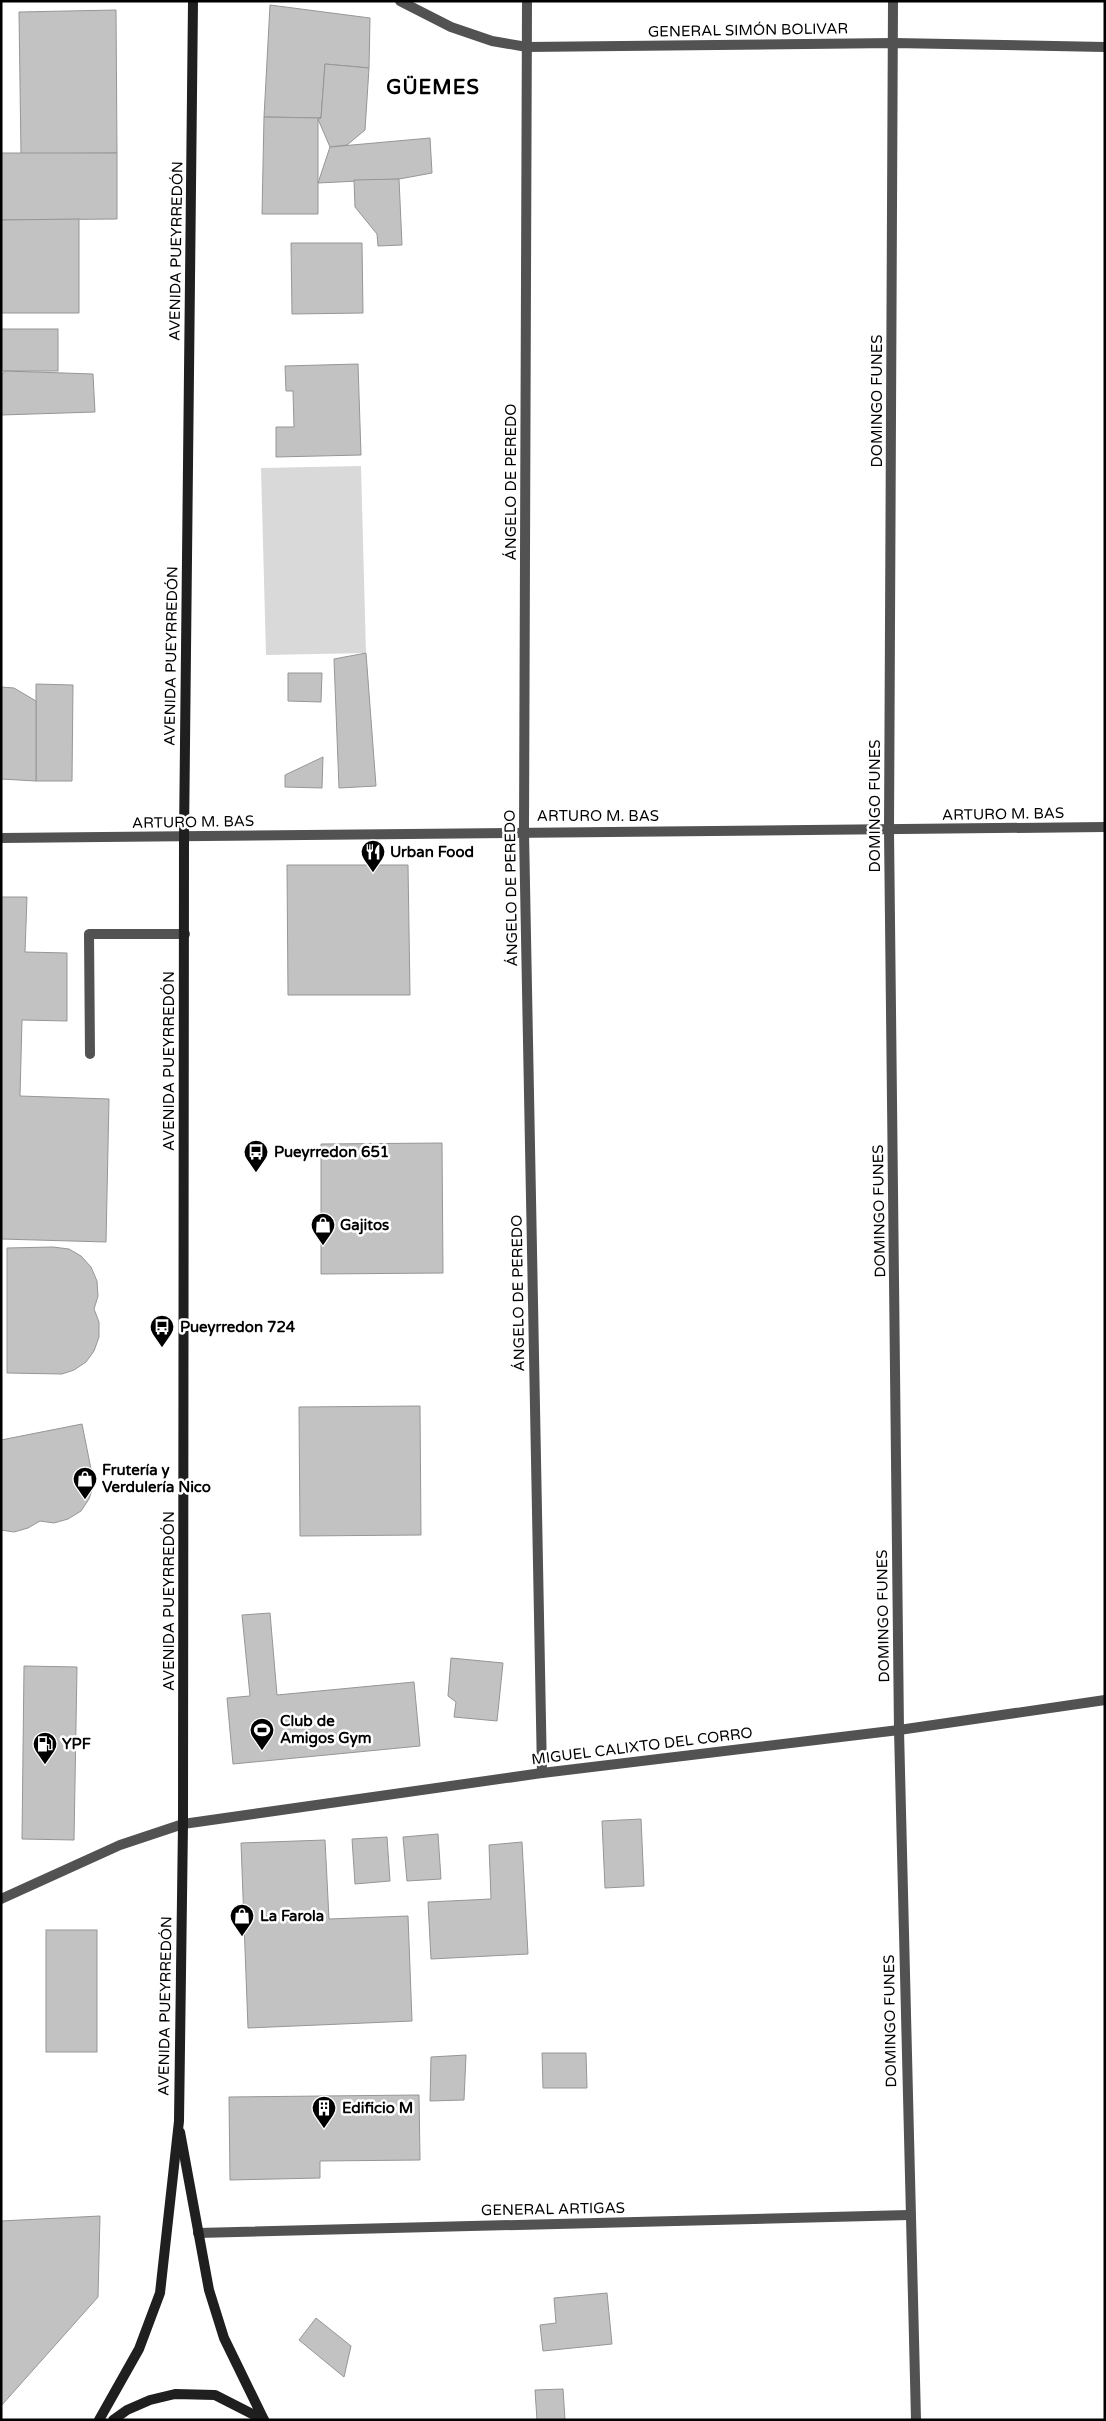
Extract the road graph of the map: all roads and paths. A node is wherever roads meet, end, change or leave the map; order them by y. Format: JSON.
{"nodes":[{"id":1,"x":193,"y":1,"type":"edge"},
{"id":2,"x":400,"y":1,"type":"edge"},
{"id":3,"x":527,"y":1,"type":"edge"},
{"id":4,"x":893,"y":1,"type":"edge"},
{"id":5,"x":894,"y":43,"type":"junction"},
{"id":6,"x":527,"y":47,"type":"junction"},
{"id":7,"x":1105,"y":48,"type":"edge"},
{"id":8,"x":1105,"y":827,"type":"edge"},
{"id":9,"x":889,"y":831,"type":"junction"},
{"id":10,"x":524,"y":832,"type":"junction"},
{"id":11,"x":184,"y":837,"type":"junction"},
{"id":12,"x":1,"y":838,"type":"edge"},
{"id":13,"x":184,"y":934,"type":"junction"},
{"id":14,"x":90,"y":1054,"type":"dead end"},
{"id":15,"x":1105,"y":1700,"type":"edge"},
{"id":16,"x":899,"y":1730,"type":"junction"},
{"id":17,"x":542,"y":1773,"type":"junction"},
{"id":18,"x":183,"y":1824,"type":"junction"},
{"id":19,"x":1,"y":1900,"type":"edge"},
{"id":20,"x":178,"y":2121,"type":"junction"},
{"id":21,"x":909,"y":2216,"type":"junction"},
{"id":22,"x":198,"y":2232,"type":"junction"},
{"id":23,"x":99,"y":2420,"type":"edge"},
{"id":24,"x":113,"y":2420,"type":"edge"},
{"id":25,"x":264,"y":2420,"type":"edge"},
{"id":26,"x":916,"y":2420,"type":"edge"}],
"edges":[{"from":1,"to":11,"type":"main road","name":"AVENIDA PUEYRREDÓN"},
{"from":2,"to":6,"type":"street","name":"GENERAL SIMÓN BOLIVAR"},
{"from":3,"to":6,"type":"street","name":"ÁNGELO DE PEREDO"},
{"from":4,"to":5,"type":"street","name":"DOMINGO FUNES"},
{"from":5,"to":6,"type":"street","name":"GENERAL SIMÓN BOLIVAR"},
{"from":5,"to":7,"type":"street","name":"GENERAL SIMÓN BOLIVAR"},
{"from":5,"to":9,"type":"street","name":"DOMINGO FUNES"},
{"from":6,"to":10,"type":"street","name":"ÁNGELO DE PEREDO"},
{"from":8,"to":9,"type":"street","name":"ARTURO M. BAS"},
{"from":9,"to":10,"type":"street","name":"ARTURO M. BAS"},
{"from":9,"to":16,"type":"street","name":"DOMINGO FUNES"},
{"from":10,"to":11,"type":"street","name":"ARTURO M. BAS"},
{"from":10,"to":17,"type":"street","name":"ÁNGELO DE PEREDO"},
{"from":11,"to":12,"type":"street","name":"ARTURO M. BAS"},
{"from":11,"to":13,"type":"main road","name":"AVENIDA PUEYRREDÓN"},
{"from":13,"to":14,"type":"street"},
{"from":13,"to":18,"type":"main road","name":"AVENIDA PUEYRREDÓN"},
{"from":15,"to":16,"type":"street","name":"MIGUEL CALIXTO DEL CORRO"},
{"from":16,"to":17,"type":"street","name":"MIGUEL CALIXTO DEL CORRO"},
{"from":16,"to":21,"type":"street","name":"DOMINGO FUNES"},
{"from":17,"to":18,"type":"street","name":"MIGUEL CALIXTO DEL CORRO"},
{"from":18,"to":19,"type":"street"},
{"from":18,"to":20,"type":"main road","name":"AVENIDA PUEYRREDÓN"},
{"from":20,"to":22,"type":"main road","name":"AVENIDA PUEYRREDÓN"},
{"from":20,"to":23,"type":"main road","name":"AVENIDA PUEYRREDÓN"},
{"from":21,"to":22,"type":"street","name":"GENERAL ARTIGAS"},
{"from":21,"to":26,"type":"street","name":"DOMINGO FUNES"},
{"from":22,"to":25,"type":"main road","name":"AVENIDA PUEYRREDÓN"},
{"from":24,"to":25,"type":"main road","name":"AVENIDA PUEYRREDÓN"}]}
